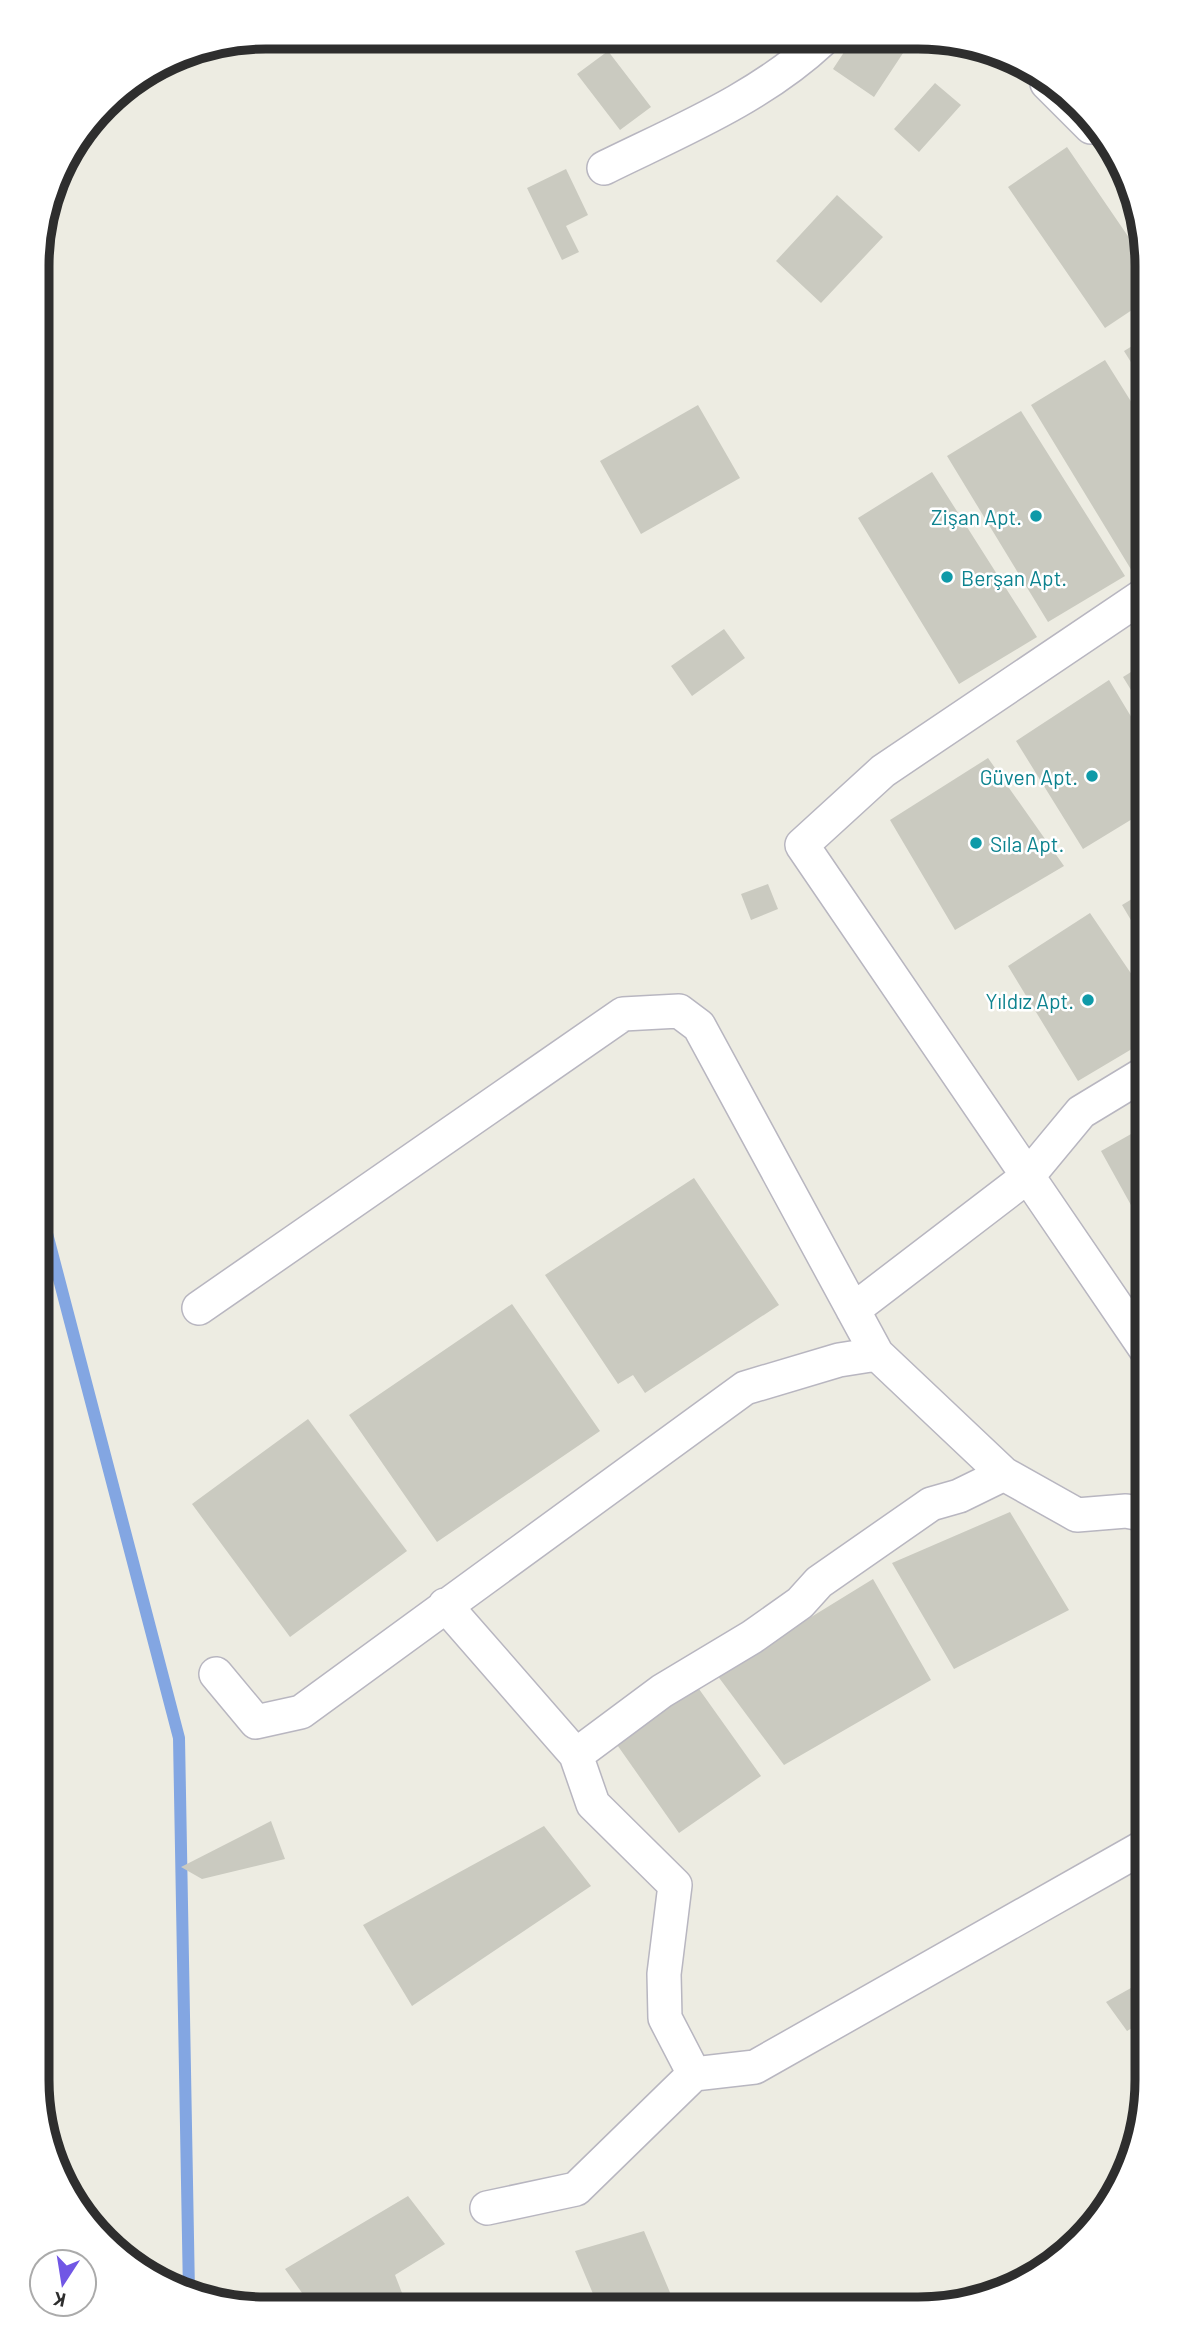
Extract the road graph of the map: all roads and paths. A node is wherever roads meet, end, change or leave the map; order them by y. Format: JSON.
{"nodes":[{"id":1,"x":813,"y":49,"type":"edge"},
{"id":2,"x":604,"y":168,"type":"dead end"},
{"id":3,"x":1135,"y":601,"type":"edge"},
{"id":4,"x":1135,"y":1079,"type":"edge"},
{"id":5,"x":1028,"y":1176,"type":"junction"},
{"id":6,"x":199,"y":1308,"type":"dead end"},
{"id":7,"x":853,"y":1310,"type":"junction"},
{"id":8,"x":1135,"y":1333,"type":"edge"},
{"id":9,"x":877,"y":1354,"type":"junction"},
{"id":10,"x":1004,"y":1474,"type":"junction"},
{"id":11,"x":1135,"y":1513,"type":"edge"},
{"id":12,"x":445,"y":1605,"type":"junction"},
{"id":13,"x":216,"y":1674,"type":"dead end"},
{"id":14,"x":576,"y":1755,"type":"junction"},
{"id":15,"x":1135,"y":1852,"type":"edge"},
{"id":16,"x":694,"y":2074,"type":"junction"},
{"id":17,"x":487,"y":2208,"type":"dead end"}],
"edges":[{"from":1,"to":2,"type":"street"},
{"from":3,"to":5,"type":"street"},
{"from":4,"to":5,"type":"street"},
{"from":5,"to":7,"type":"street"},
{"from":5,"to":8,"type":"street"},
{"from":6,"to":7,"type":"street"},
{"from":7,"to":9,"type":"street"},
{"from":9,"to":10,"type":"street"},
{"from":9,"to":12,"type":"street"},
{"from":10,"to":11,"type":"street"},
{"from":10,"to":14,"type":"street"},
{"from":12,"to":13,"type":"street"},
{"from":12,"to":14,"type":"street"},
{"from":14,"to":16,"type":"street"},
{"from":15,"to":16,"type":"street"},
{"from":16,"to":17,"type":"street"}]}
